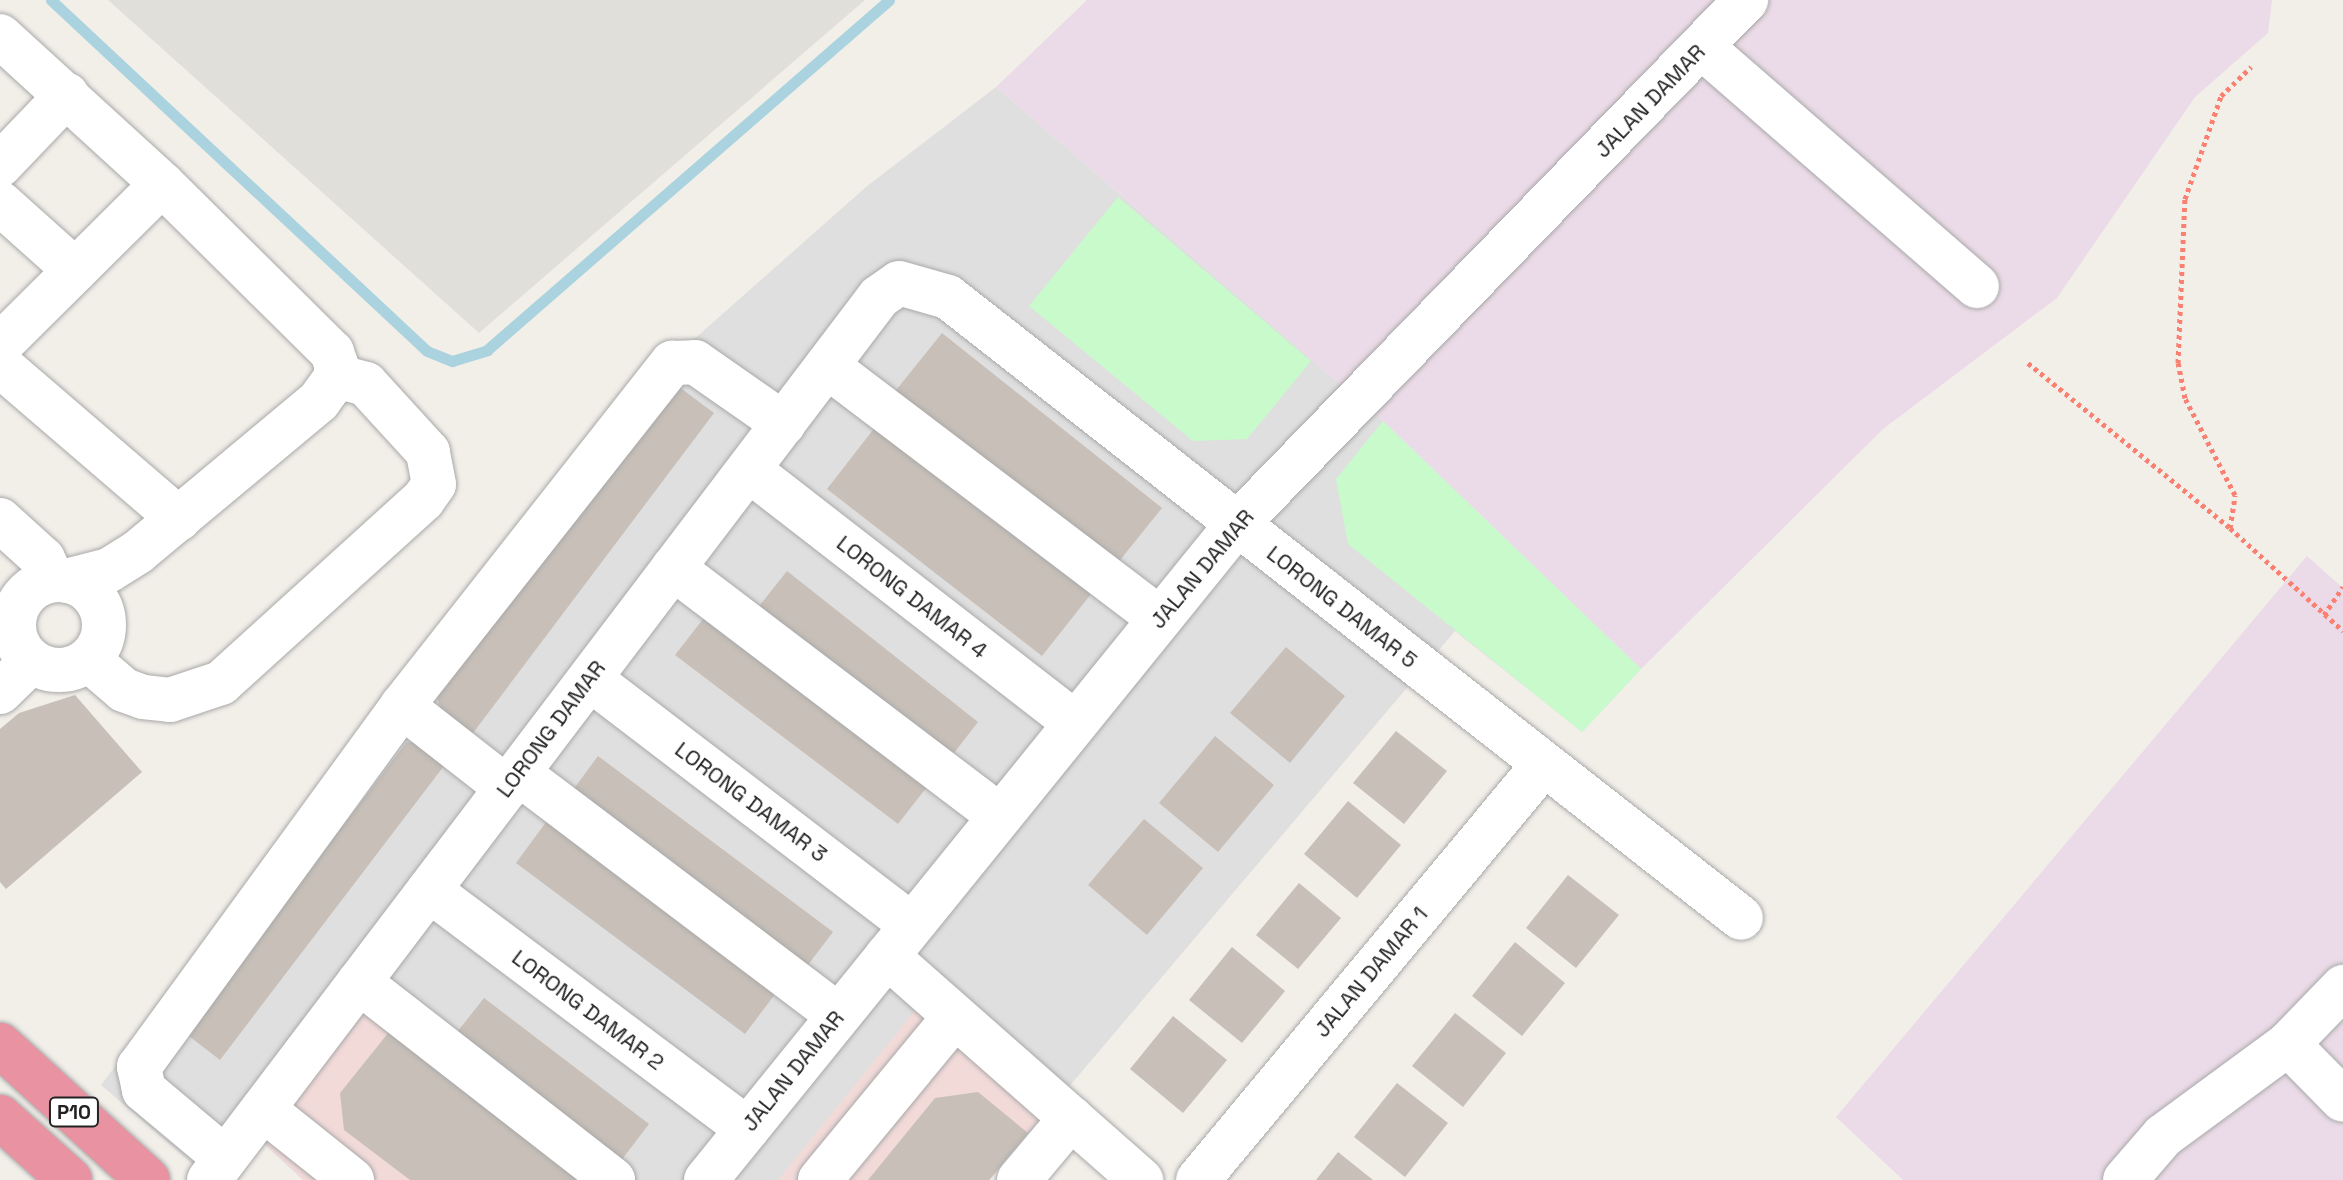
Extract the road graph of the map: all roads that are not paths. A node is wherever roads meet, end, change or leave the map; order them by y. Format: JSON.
{"nodes":[{"id":1,"x":1746,"y":0,"type":"edge"},
{"id":2,"x":0,"y":36,"type":"edge"},
{"id":3,"x":1703,"y":48,"type":"junction"},
{"id":4,"x":67,"y":95,"type":"junction"},
{"id":5,"x":0,"y":165,"type":"edge"},
{"id":6,"x":162,"y":184,"type":"junction"},
{"id":7,"x":0,"y":203,"type":"edge"},
{"id":8,"x":75,"y":270,"type":"junction"},
{"id":9,"x":899,"y":283,"type":"joint"},
{"id":10,"x":1977,"y":286,"type":"dead end"},
{"id":11,"x":0,"y":345,"type":"edge"},
{"id":12,"x":0,"y":365,"type":"edge"},
{"id":13,"x":827,"y":366,"type":"junction"},
{"id":14,"x":337,"y":376,"type":"junction"},
{"id":15,"x":784,"y":424,"type":"junction"},
{"id":16,"x":749,"y":470,"type":"junction"},
{"id":17,"x":179,"y":519,"type":"junction"},
{"id":18,"x":0,"y":520,"type":"edge"},
{"id":19,"x":1237,"y":524,"type":"junction"},
{"id":20,"x":673,"y":568,"type":"junction"},
{"id":21,"x":35,"y":586,"type":"edge"},
{"id":22,"x":1160,"y":619,"type":"junction"},
{"id":23,"x":94,"y":654,"type":"junction"},
{"id":24,"x":31,"y":662,"type":"junction"},
{"id":25,"x":590,"y":679,"type":"junction"},
{"id":26,"x":0,"y":692,"type":"edge"},
{"id":27,"x":402,"y":706,"type":"junction"},
{"id":28,"x":1075,"y":723,"type":"junction"},
{"id":29,"x":1544,"y":764,"type":"junction"},
{"id":30,"x":513,"y":780,"type":"junction"},
{"id":31,"x":1000,"y":816,"type":"junction"},
{"id":32,"x":429,"y":890,"type":"junction"},
{"id":33,"x":1741,"y":918,"type":"dead end"},
{"id":34,"x":900,"y":940,"type":"junction"},
{"id":35,"x":359,"y":982,"type":"junction"},
{"id":36,"x":2343,"y":987,"type":"edge"},
{"id":37,"x":838,"y":1015,"type":"junction"},
{"id":38,"x":955,"y":1016,"type":"junction"},
{"id":39,"x":2288,"y":1044,"type":"junction"},
{"id":40,"x":0,"y":1045,"type":"edge"},
{"id":41,"x":2343,"y":1100,"type":"edge"},
{"id":42,"x":263,"y":1109,"type":"junction"},
{"id":43,"x":0,"y":1117,"type":"edge"},
{"id":44,"x":1071,"y":1118,"type":"junction"},
{"id":45,"x":747,"y":1129,"type":"junction"},
{"id":46,"x":217,"y":1169,"type":"edge"},
{"id":47,"x":70,"y":1180,"type":"edge"},
{"id":48,"x":148,"y":1180,"type":"edge"},
{"id":49,"x":352,"y":1180,"type":"edge"},
{"id":50,"x":613,"y":1180,"type":"edge"},
{"id":51,"x":706,"y":1180,"type":"edge"},
{"id":52,"x":820,"y":1180,"type":"edge"},
{"id":53,"x":1019,"y":1180,"type":"edge"},
{"id":54,"x":1141,"y":1180,"type":"edge"},
{"id":55,"x":1198,"y":1180,"type":"edge"},
{"id":56,"x":2125,"y":1180,"type":"edge"}],
"edges":[{"from":1,"to":3,"type":"street","name":"JALAN DAMAR"},
{"from":2,"to":4,"type":"street"},
{"from":3,"to":10,"type":"street"},
{"from":3,"to":19,"type":"street","name":"JALAN DAMAR"},
{"from":4,"to":5,"type":"street"},
{"from":4,"to":6,"type":"street"},
{"from":6,"to":8,"type":"street"},
{"from":6,"to":14,"type":"street"},
{"from":7,"to":8,"type":"street"},
{"from":8,"to":11,"type":"street"},
{"from":9,"to":13,"type":"street","name":"LORONG DAMAR"},
{"from":9,"to":19,"type":"street","name":"LORONG DAMAR 5"},
{"from":12,"to":17,"type":"street"},
{"from":13,"to":15,"type":"street","name":"LORONG DAMAR"},
{"from":13,"to":22,"type":"street"},
{"from":14,"to":17,"type":"street"},
{"from":14,"to":23,"type":"street"},
{"from":15,"to":16,"type":"street","name":"LORONG DAMAR"},
{"from":15,"to":27,"type":"street"},
{"from":16,"to":20,"type":"street","name":"LORONG DAMAR"},
{"from":16,"to":28,"type":"street","name":"LORONG DAMAR 4"},
{"from":17,"to":21,"type":"street"},
{"from":17,"to":23,"type":"street"},
{"from":18,"to":21,"type":"street"},
{"from":19,"to":22,"type":"street","name":"JALAN DAMAR"},
{"from":19,"to":29,"type":"street","name":"LORONG DAMAR 5"},
{"from":20,"to":25,"type":"street","name":"LORONG DAMAR"},
{"from":20,"to":31,"type":"street"},
{"from":21,"to":23,"type":"street"},
{"from":21,"to":24,"type":"street"},
{"from":22,"to":28,"type":"street","name":"JALAN DAMAR"},
{"from":23,"to":24,"type":"street"},
{"from":24,"to":26,"type":"street"},
{"from":25,"to":30,"type":"street","name":"LORONG DAMAR"},
{"from":25,"to":34,"type":"street","name":"LORONG DAMAR 3"},
{"from":27,"to":30,"type":"street"},
{"from":27,"to":46,"type":"street"},
{"from":28,"to":31,"type":"street","name":"JALAN DAMAR"},
{"from":29,"to":33,"type":"street","name":"LORONG DAMAR 5"},
{"from":29,"to":55,"type":"street","name":"JALAN DAMAR 1"},
{"from":30,"to":32,"type":"street","name":"LORONG DAMAR"},
{"from":30,"to":37,"type":"street"},
{"from":31,"to":34,"type":"street","name":"JALAN DAMAR"},
{"from":32,"to":35,"type":"street","name":"LORONG DAMAR"},
{"from":32,"to":45,"type":"street","name":"LORONG DAMAR 2"},
{"from":34,"to":37,"type":"street","name":"JALAN DAMAR"},
{"from":34,"to":38,"type":"street"},
{"from":35,"to":42,"type":"street","name":"LORONG DAMAR"},
{"from":35,"to":50,"type":"street"},
{"from":36,"to":39,"type":"street"},
{"from":37,"to":45,"type":"street","name":"JALAN DAMAR"},
{"from":38,"to":44,"type":"street"},
{"from":38,"to":52,"type":"street"},
{"from":39,"to":41,"type":"street"},
{"from":39,"to":56,"type":"street"},
{"from":40,"to":48,"type":"highway","number":"P10"},
{"from":42,"to":46,"type":"street","name":"LORONG DAMAR"},
{"from":42,"to":49,"type":"street"},
{"from":43,"to":47,"type":"highway","number":"P10"},
{"from":44,"to":53,"type":"street"},
{"from":44,"to":54,"type":"street"},
{"from":45,"to":51,"type":"street","name":"JALAN DAMAR"}]}
